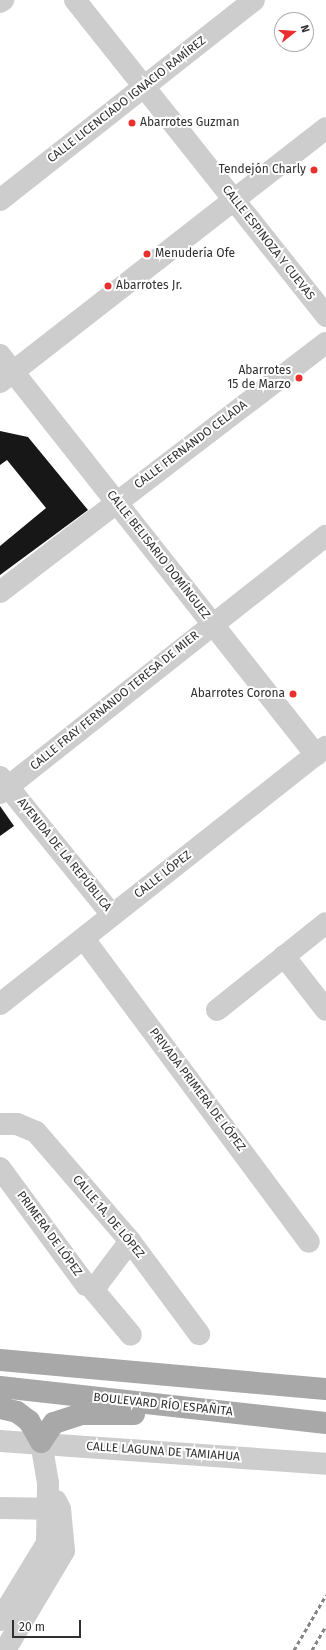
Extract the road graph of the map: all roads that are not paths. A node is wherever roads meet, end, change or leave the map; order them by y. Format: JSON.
{"nodes":[{"id":1,"x":3,"y":0,"type":"edge"},
{"id":2,"x":75,"y":0,"type":"edge"},
{"id":3,"x":254,"y":0,"type":"edge"},
{"id":4,"x":0,"y":2,"type":"edge"},
{"id":5,"x":144,"y":87,"type":"junction"},
{"id":6,"x":326,"y":128,"type":"edge"},
{"id":7,"x":0,"y":200,"type":"edge"},
{"id":8,"x":234,"y":200,"type":"junction"},
{"id":9,"x":326,"y":316,"type":"edge"},
{"id":10,"x":326,"y":343,"type":"edge"},
{"id":11,"x":4,"y":370,"type":"edge"},
{"id":12,"x":116,"y":502,"type":"junction"},
{"id":13,"x":326,"y":536,"type":"edge"},
{"id":14,"x":0,"y":592,"type":"edge"},
{"id":15,"x":212,"y":624,"type":"junction"},
{"id":16,"x":321,"y":751,"type":"edge"},
{"id":17,"x":3,"y":786,"type":"edge"},
{"id":18,"x":112,"y":915,"type":"junction"},
{"id":19,"x":326,"y":923,"type":"edge"},
{"id":20,"x":84,"y":939,"type":"junction"},
{"id":21,"x":284,"y":956,"type":"junction"},
{"id":22,"x":0,"y":1004,"type":"edge"},
{"id":23,"x":217,"y":1010,"type":"dead end"},
{"id":24,"x":326,"y":1010,"type":"edge"},
{"id":25,"x":0,"y":1124,"type":"edge"},
{"id":26,"x":0,"y":1168,"type":"edge"},
{"id":27,"x":130,"y":1241,"type":"junction"},
{"id":28,"x":309,"y":1242,"type":"dead end"},
{"id":29,"x":91,"y":1287,"type":"junction"},
{"id":30,"x":200,"y":1334,"type":"dead end"},
{"id":31,"x":130,"y":1335,"type":"dead end"},
{"id":32,"x":0,"y":1360,"type":"edge"},
{"id":33,"x":0,"y":1387,"type":"edge"},
{"id":34,"x":326,"y":1389,"type":"edge"},
{"id":35,"x":0,"y":1408,"type":"edge"},
{"id":36,"x":230,"y":1413,"type":"junction"},
{"id":37,"x":326,"y":1423,"type":"edge"},
{"id":38,"x":0,"y":1441,"type":"edge"},
{"id":39,"x":41,"y":1442,"type":"junction"},
{"id":40,"x":326,"y":1464,"type":"edge"},
{"id":41,"x":0,"y":1508,"type":"edge"},
{"id":42,"x":53,"y":1509,"type":"junction"},
{"id":43,"x":0,"y":1620,"type":"edge"},
{"id":44,"x":5,"y":1650,"type":"edge"}],
"edges":[{"from":1,"to":4,"type":"street"},
{"from":2,"to":5,"type":"street","name":"CALLE ESPINOZA Y CUEVAS"},
{"from":3,"to":5,"type":"street","name":"CALLE LICENCIADO IGNACIO RAMÍREZ"},
{"from":5,"to":7,"type":"street","name":"CALLE LICENCIADO IGNACIO RAMÍREZ"},
{"from":5,"to":8,"type":"street","name":"CALLE ESPINOZA Y CUEVAS"},
{"from":6,"to":8,"type":"street"},
{"from":8,"to":9,"type":"street","name":"CALLE ESPINOZA Y CUEVAS"},
{"from":8,"to":11,"type":"street"},
{"from":10,"to":12,"type":"street","name":"CALLE FERNANDO CELADA"},
{"from":11,"to":12,"type":"street","name":"CALLE BELISARIO DOMÍNGUEZ"},
{"from":12,"to":14,"type":"street","name":"CALLE FERNANDO CELADA"},
{"from":12,"to":15,"type":"street","name":"CALLE BELISARIO DOMÍNGUEZ"},
{"from":13,"to":15,"type":"street","name":"CALLE FRAY FERNANDO TERESA DE MIER"},
{"from":15,"to":16,"type":"street","name":"CALLE BELISARIO DOMÍNGUEZ"},
{"from":15,"to":17,"type":"street","name":"CALLE FRAY FERNANDO TERESA DE MIER"},
{"from":16,"to":18,"type":"street","name":"CALLE LÓPEZ"},
{"from":17,"to":18,"type":"street","name":"AVENIDA DE LA REPÚBLICA"},
{"from":18,"to":20,"type":"street","name":"CALLE LÓPEZ"},
{"from":19,"to":21,"type":"street"},
{"from":20,"to":22,"type":"street","name":"CALLE LÓPEZ"},
{"from":20,"to":28,"type":"street","name":"PRIVADA PRIMERA DE LÓPEZ"},
{"from":21,"to":23,"type":"street"},
{"from":21,"to":24,"type":"street"},
{"from":25,"to":27,"type":"street","name":"CALLE 1A. DE LÓPEZ"},
{"from":26,"to":29,"type":"street","name":"PRIMERA DE LÓPEZ"},
{"from":27,"to":29,"type":"street","name":"PRIMERA DE LÓPEZ"},
{"from":27,"to":30,"type":"street","name":"CALLE 1A. DE LÓPEZ"},
{"from":29,"to":31,"type":"street"},
{"from":32,"to":34,"type":"main road"},
{"from":33,"to":36,"type":"main road","name":"BOULEVARD RÍO ESPAÑITA"},
{"from":35,"to":39,"type":"main road"},
{"from":36,"to":37,"type":"main road","name":"BOULEVARD RÍO ESPAÑITA"},
{"from":36,"to":39,"type":"main road"},
{"from":38,"to":39,"type":"street","name":"CALLE LAGUNA DE TAMIAHUA"},
{"from":39,"to":40,"type":"street","name":"CALLE LAGUNA DE TAMIAHUA"},
{"from":39,"to":42,"type":"street"},
{"from":41,"to":42,"type":"street"},
{"from":42,"to":43,"type":"street"},
{"from":42,"to":44,"type":"street"}]}
